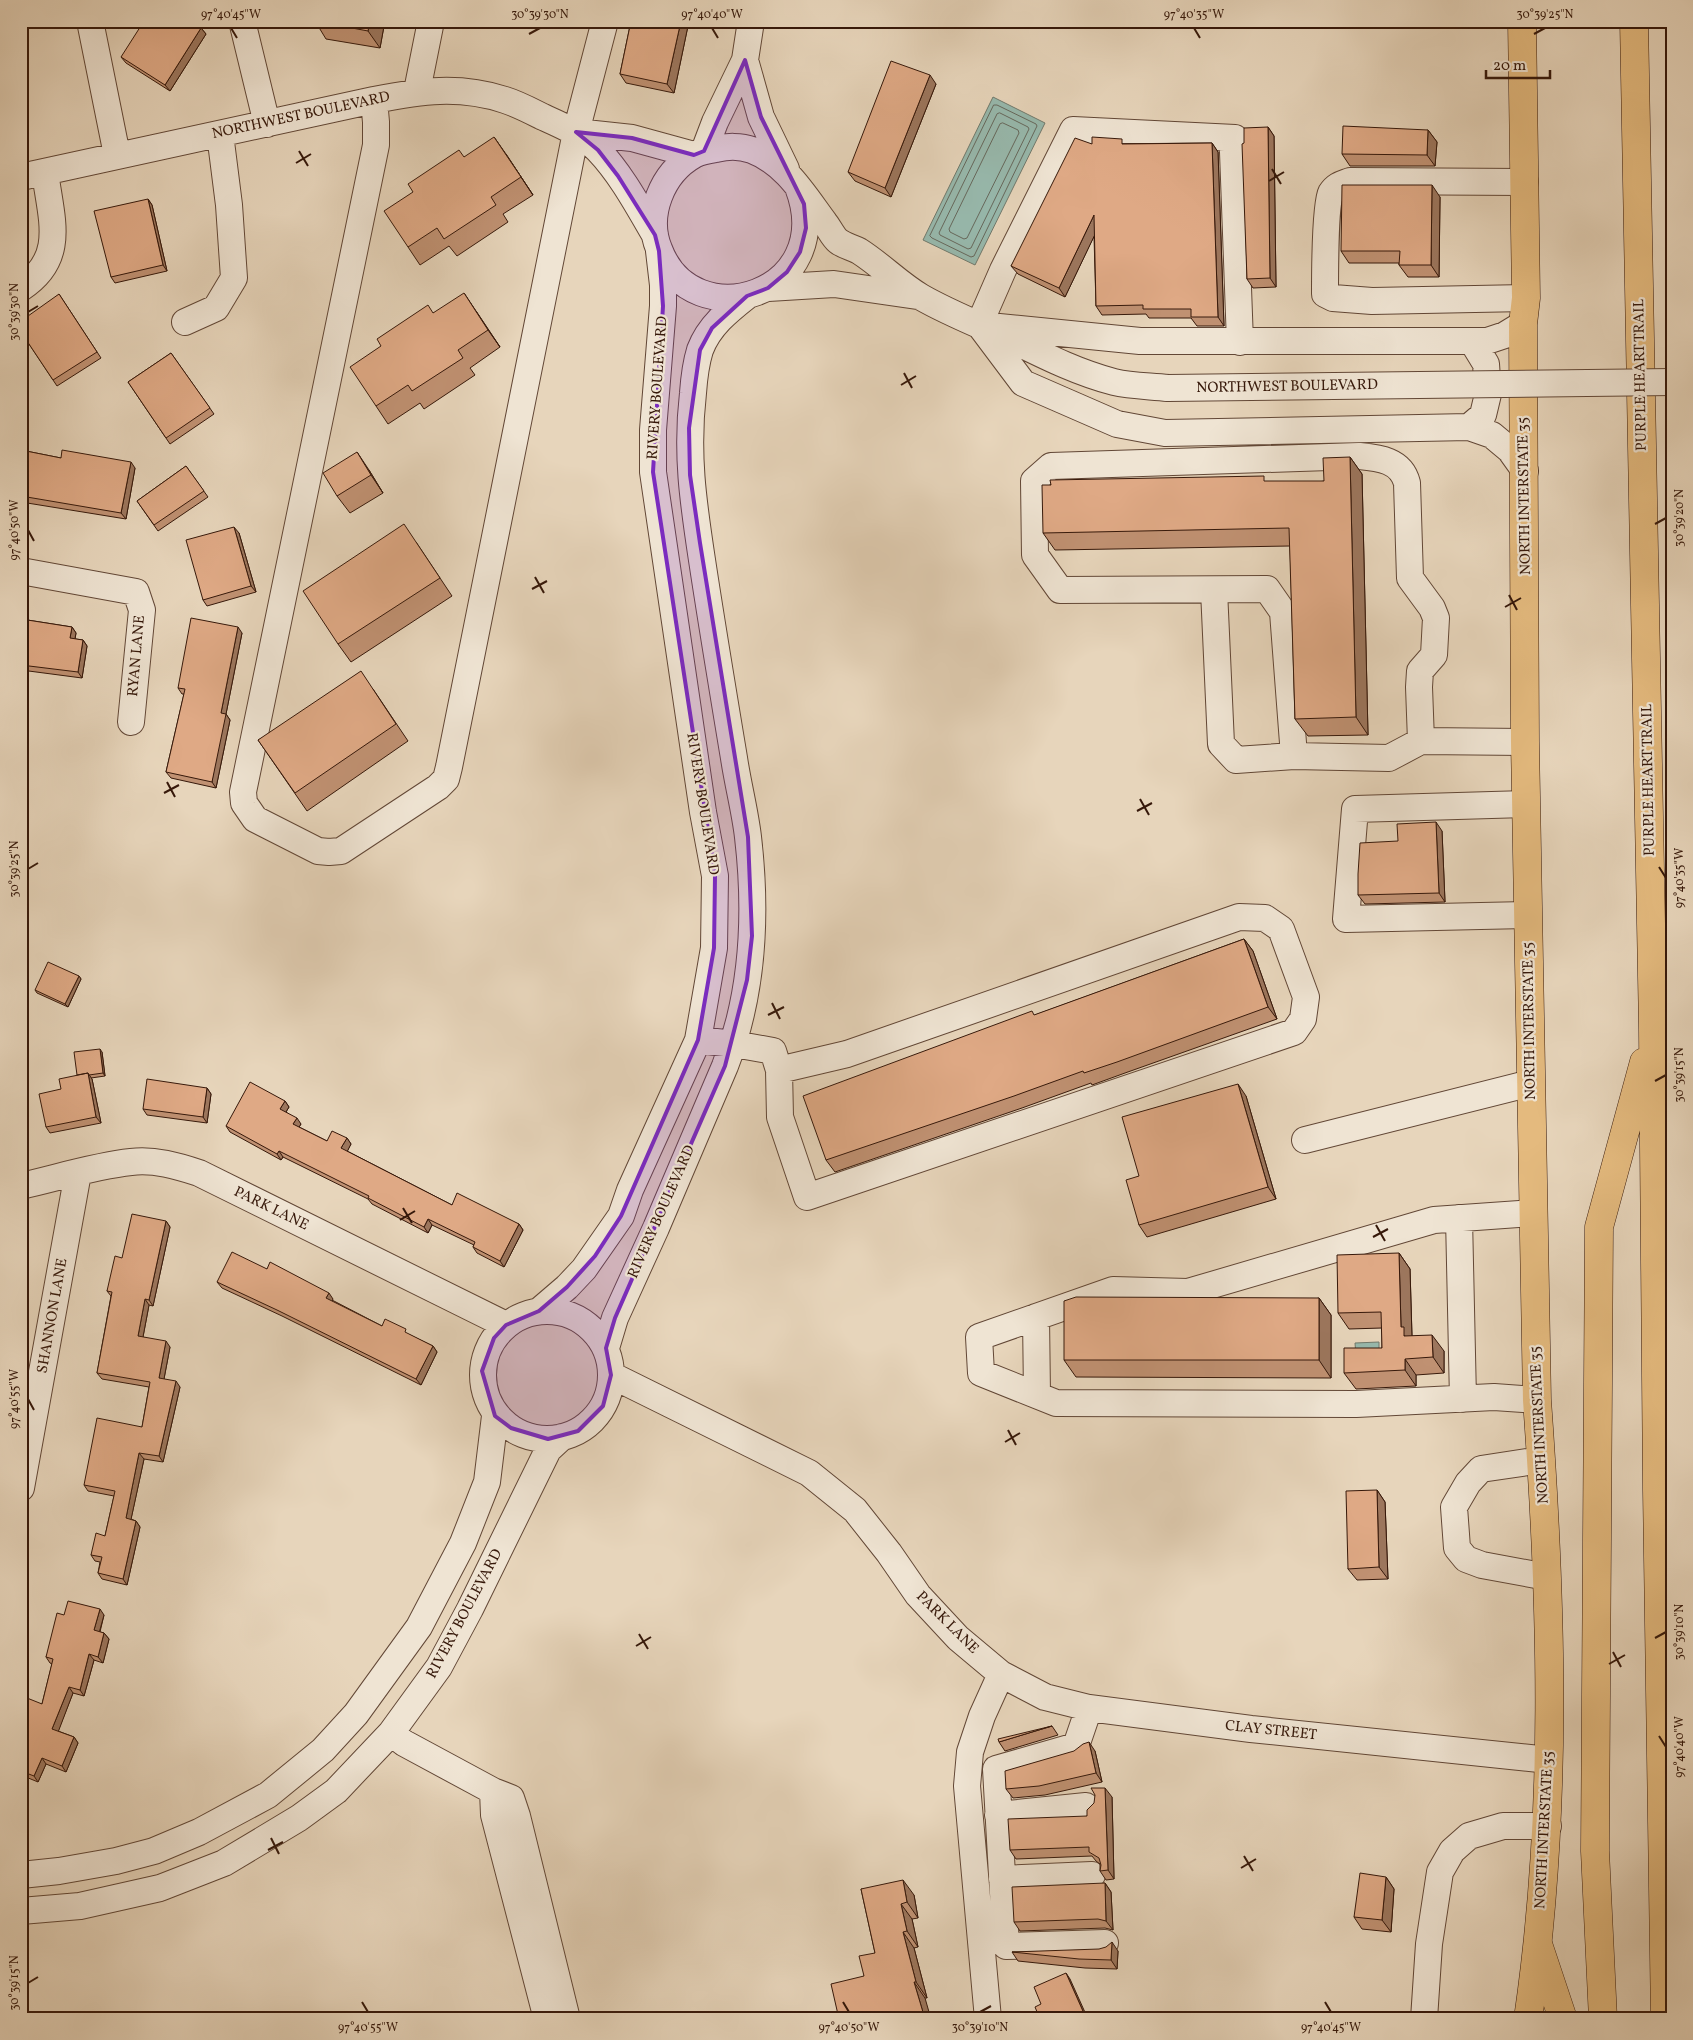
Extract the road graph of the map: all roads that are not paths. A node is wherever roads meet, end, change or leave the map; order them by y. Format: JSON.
{"nodes":[{"id":1,"x":90,"y":21,"type":"edge"},
{"id":2,"x":242,"y":21,"type":"edge"},
{"id":3,"x":431,"y":21,"type":"edge"},
{"id":4,"x":605,"y":21,"type":"edge"},
{"id":5,"x":751,"y":21,"type":"edge"},
{"id":6,"x":1522,"y":21,"type":"edge"},
{"id":7,"x":1634,"y":21,"type":"edge"},
{"id":8,"x":744,"y":60,"type":"junction"},
{"id":9,"x":417,"y":91,"type":"junction"},
{"id":10,"x":374,"y":100,"type":"junction"},
{"id":11,"x":267,"y":124,"type":"junction"},
{"id":12,"x":576,"y":132,"type":"junction"},
{"id":13,"x":220,"y":134,"type":"junction"},
{"id":14,"x":699,"y":153,"type":"junction"},
{"id":15,"x":117,"y":155,"type":"junction"},
{"id":16,"x":33,"y":175,"type":"edge"},
{"id":17,"x":793,"y":180,"type":"junction"},
{"id":18,"x":1525,"y":182,"type":"junction"},
{"id":19,"x":657,"y":243,"type":"junction"},
{"id":20,"x":21,"y":288,"type":"edge"},
{"id":21,"x":758,"y":292,"type":"junction"},
{"id":22,"x":921,"y":297,"type":"junction"},
{"id":23,"x":1525,"y":311,"type":"junction"},
{"id":24,"x":184,"y":322,"type":"dead end"},
{"id":25,"x":979,"y":324,"type":"junction"},
{"id":26,"x":1472,"y":341,"type":"junction"},
{"id":27,"x":1240,"y":342,"type":"junction"},
{"id":28,"x":1672,"y":382,"type":"edge"},
{"id":29,"x":1469,"y":427,"type":"junction"},
{"id":30,"x":1222,"y":432,"type":"junction"},
{"id":31,"x":1224,"y":459,"type":"junction"},
{"id":32,"x":1525,"y":472,"type":"junction"},
{"id":33,"x":700,"y":543,"type":"junction"},
{"id":34,"x":663,"y":550,"type":"junction"},
{"id":35,"x":21,"y":571,"type":"edge"},
{"id":36,"x":1214,"y":590,"type":"junction"},
{"id":37,"x":131,"y":722,"type":"dead end"},
{"id":38,"x":1421,"y":741,"type":"junction"},
{"id":39,"x":1525,"y":742,"type":"junction"},
{"id":40,"x":1294,"y":756,"type":"junction"},
{"id":41,"x":738,"y":783,"type":"junction"},
{"id":42,"x":700,"y":791,"type":"junction"},
{"id":43,"x":1526,"y":804,"type":"junction"},
{"id":44,"x":1528,"y":915,"type":"junction"},
{"id":45,"x":1653,"y":1029,"type":"junction"},
{"id":46,"x":698,"y":1040,"type":"junction"},
{"id":47,"x":734,"y":1044,"type":"junction"},
{"id":48,"x":779,"y":1070,"type":"junction"},
{"id":49,"x":1531,"y":1083,"type":"junction"},
{"id":50,"x":1305,"y":1140,"type":"dead end"},
{"id":51,"x":78,"y":1173,"type":"junction"},
{"id":52,"x":21,"y":1186,"type":"edge"},
{"id":53,"x":1534,"y":1213,"type":"junction"},
{"id":54,"x":1459,"y":1218,"type":"junction"},
{"id":55,"x":539,"y":1311,"type":"junction"},
{"id":56,"x":1036,"y":1317,"type":"junction"},
{"id":57,"x":506,"y":1325,"type":"junction"},
{"id":58,"x":606,"y":1348,"type":"junction"},
{"id":59,"x":611,"y":1375,"type":"junction"},
{"id":60,"x":1037,"y":1395,"type":"junction"},
{"id":61,"x":1463,"y":1399,"type":"junction"},
{"id":62,"x":1537,"y":1400,"type":"junction"},
{"id":63,"x":496,"y":1416,"type":"junction"},
{"id":64,"x":562,"y":1437,"type":"junction"},
{"id":65,"x":1542,"y":1460,"type":"junction"},
{"id":66,"x":21,"y":1488,"type":"edge"},
{"id":67,"x":1547,"y":1577,"type":"junction"},
{"id":68,"x":1001,"y":1674,"type":"junction"},
{"id":69,"x":1089,"y":1708,"type":"junction"},
{"id":70,"x":390,"y":1733,"type":"junction"},
{"id":71,"x":1549,"y":1760,"type":"junction"},
{"id":72,"x":1086,"y":1806,"type":"dead end"},
{"id":73,"x":998,"y":1815,"type":"junction"},
{"id":74,"x":1548,"y":1826,"type":"junction"},
{"id":75,"x":21,"y":1875,"type":"edge"},
{"id":76,"x":1092,"y":1875,"type":"dead end"},
{"id":77,"x":1002,"y":1879,"type":"junction"},
{"id":78,"x":21,"y":1911,"type":"edge"},
{"id":79,"x":1105,"y":1943,"type":"dead end"},
{"id":80,"x":1538,"y":1944,"type":"junction"},
{"id":81,"x":542,"y":1958,"type":"junction"},
{"id":82,"x":546,"y":2019,"type":"edge"},
{"id":83,"x":567,"y":2019,"type":"edge"},
{"id":84,"x":988,"y":2019,"type":"edge"},
{"id":85,"x":1424,"y":2019,"type":"edge"},
{"id":86,"x":1528,"y":2019,"type":"edge"},
{"id":87,"x":1563,"y":2019,"type":"edge"},
{"id":88,"x":1602,"y":2019,"type":"edge"},
{"id":89,"x":1665,"y":2019,"type":"edge"}],
"edges":[{"from":1,"to":15,"type":"street"},
{"from":2,"to":11,"type":"street"},
{"from":3,"to":9,"type":"street"},
{"from":4,"to":12,"type":"street"},
{"from":5,"to":8,"type":"street"},
{"from":6,"to":18,"type":"main road","name":"NORTH INTERSTATE 35"},
{"from":7,"to":45,"type":"main road","name":"PURPLE HEART TRAIL"},
{"from":8,"to":14,"type":"street"},
{"from":8,"to":17,"type":"street"},
{"from":9,"to":10,"type":"street","name":"NORTHWEST BOULEVARD"},
{"from":9,"to":12,"type":"street","name":"NORTHWEST BOULEVARD"},
{"from":10,"to":11,"type":"street","name":"NORTHWEST BOULEVARD"},
{"from":10,"to":12,"type":"street"},
{"from":11,"to":13,"type":"street","name":"NORTHWEST BOULEVARD"},
{"from":12,"to":14,"type":"street","name":"NORTHWEST BOULEVARD"},
{"from":12,"to":19,"type":"street","name":"NORTHWEST BOULEVARD"},
{"from":13,"to":15,"type":"street","name":"NORTHWEST BOULEVARD"},
{"from":13,"to":24,"type":"street"},
{"from":14,"to":17,"type":"street"},
{"from":14,"to":19,"type":"street"},
{"from":15,"to":16,"type":"street","name":"NORTHWEST BOULEVARD"},
{"from":16,"to":20,"type":"street"},
{"from":17,"to":21,"type":"street"},
{"from":17,"to":22,"type":"street","name":"NORTHWEST BOULEVARD"},
{"from":18,"to":23,"type":"main road","name":"NORTH INTERSTATE 35"},
{"from":18,"to":23,"type":"street"},
{"from":19,"to":21,"type":"street"},
{"from":19,"to":34,"type":"street","name":"RIVERY BOULEVARD"},
{"from":21,"to":22,"type":"street","name":"NORTHWEST BOULEVARD"},
{"from":21,"to":33,"type":"street","name":"RIVERY BOULEVARD"},
{"from":22,"to":25,"type":"street","name":"NORTHWEST BOULEVARD"},
{"from":23,"to":26,"type":"street"},
{"from":23,"to":32,"type":"main road","name":"NORTH INTERSTATE 35"},
{"from":25,"to":27,"type":"street"},
{"from":25,"to":27,"type":"street"},
{"from":25,"to":28,"type":"street","name":"NORTHWEST BOULEVARD","bridge":true},
{"from":25,"to":30,"type":"street"},
{"from":26,"to":27,"type":"street"},
{"from":26,"to":29,"type":"street"},
{"from":29,"to":30,"type":"street"},
{"from":29,"to":32,"type":"street"},
{"from":30,"to":31,"type":"street"},
{"from":31,"to":36,"type":"street"},
{"from":31,"to":38,"type":"street"},
{"from":32,"to":39,"type":"main road","name":"NORTH INTERSTATE 35"},
{"from":33,"to":34,"type":"street"},
{"from":33,"to":41,"type":"street","name":"RIVERY BOULEVARD"},
{"from":34,"to":42,"type":"street","name":"RIVERY BOULEVARD"},
{"from":35,"to":37,"type":"street","name":"RYAN LANE"},
{"from":36,"to":40,"type":"street"},
{"from":36,"to":40,"type":"street"},
{"from":38,"to":39,"type":"street"},
{"from":38,"to":40,"type":"street"},
{"from":39,"to":43,"type":"main road","name":"NORTH INTERSTATE 35"},
{"from":41,"to":42,"type":"street"},
{"from":41,"to":47,"type":"street","name":"RIVERY BOULEVARD"},
{"from":42,"to":46,"type":"street","name":"RIVERY BOULEVARD"},
{"from":43,"to":44,"type":"main road","name":"NORTH INTERSTATE 35"},
{"from":43,"to":44,"type":"street"},
{"from":44,"to":49,"type":"main road","name":"NORTH INTERSTATE 35"},
{"from":45,"to":88,"type":"main road"},
{"from":45,"to":89,"type":"main road","name":"PURPLE HEART TRAIL"},
{"from":46,"to":47,"type":"street"},
{"from":46,"to":55,"type":"street","name":"RIVERY BOULEVARD"},
{"from":47,"to":48,"type":"street"},
{"from":47,"to":58,"type":"street","name":"RIVERY BOULEVARD"},
{"from":48,"to":48,"type":"street"},
{"from":49,"to":50,"type":"street"},
{"from":49,"to":53,"type":"main road","name":"NORTH INTERSTATE 35"},
{"from":51,"to":52,"type":"street","name":"PARK LANE"},
{"from":51,"to":57,"type":"street","name":"PARK LANE"},
{"from":51,"to":66,"type":"street","name":"SHANNON LANE"},
{"from":53,"to":54,"type":"street"},
{"from":53,"to":62,"type":"main road","name":"NORTH INTERSTATE 35"},
{"from":54,"to":56,"type":"street"},
{"from":54,"to":61,"type":"street"},
{"from":55,"to":57,"type":"street"},
{"from":55,"to":58,"type":"street"},
{"from":56,"to":60,"type":"street"},
{"from":56,"to":60,"type":"street"},
{"from":57,"to":63,"type":"street"},
{"from":58,"to":59,"type":"street"},
{"from":59,"to":64,"type":"street"},
{"from":59,"to":68,"type":"street","name":"PARK LANE"},
{"from":60,"to":61,"type":"street"},
{"from":61,"to":62,"type":"street"},
{"from":62,"to":65,"type":"main road","name":"NORTH INTERSTATE 35"},
{"from":63,"to":64,"type":"street"},
{"from":63,"to":75,"type":"street"},
{"from":64,"to":70,"type":"street","name":"RIVERY BOULEVARD"},
{"from":65,"to":67,"type":"main road","name":"NORTH INTERSTATE 35"},
{"from":65,"to":67,"type":"street"},
{"from":67,"to":71,"type":"main road","name":"NORTH INTERSTATE 35"},
{"from":68,"to":69,"type":"street","name":"CLAY STREET"},
{"from":68,"to":84,"type":"street"},
{"from":69,"to":71,"type":"street","name":"CLAY STREET"},
{"from":69,"to":73,"type":"street"},
{"from":70,"to":78,"type":"street","name":"RIVERY BOULEVARD"},
{"from":70,"to":81,"type":"street"},
{"from":71,"to":74,"type":"main road","name":"NORTH INTERSTATE 35"},
{"from":72,"to":73,"type":"street"},
{"from":73,"to":77,"type":"street"},
{"from":74,"to":80,"type":"main road","name":"NORTH INTERSTATE 35"},
{"from":74,"to":85,"type":"street"},
{"from":76,"to":77,"type":"street"},
{"from":77,"to":79,"type":"street"},
{"from":80,"to":86,"type":"main road","name":"NORTH INTERSTATE 35"},
{"from":80,"to":87,"type":"main road"},
{"from":81,"to":82,"type":"street"},
{"from":81,"to":83,"type":"street"}]}
